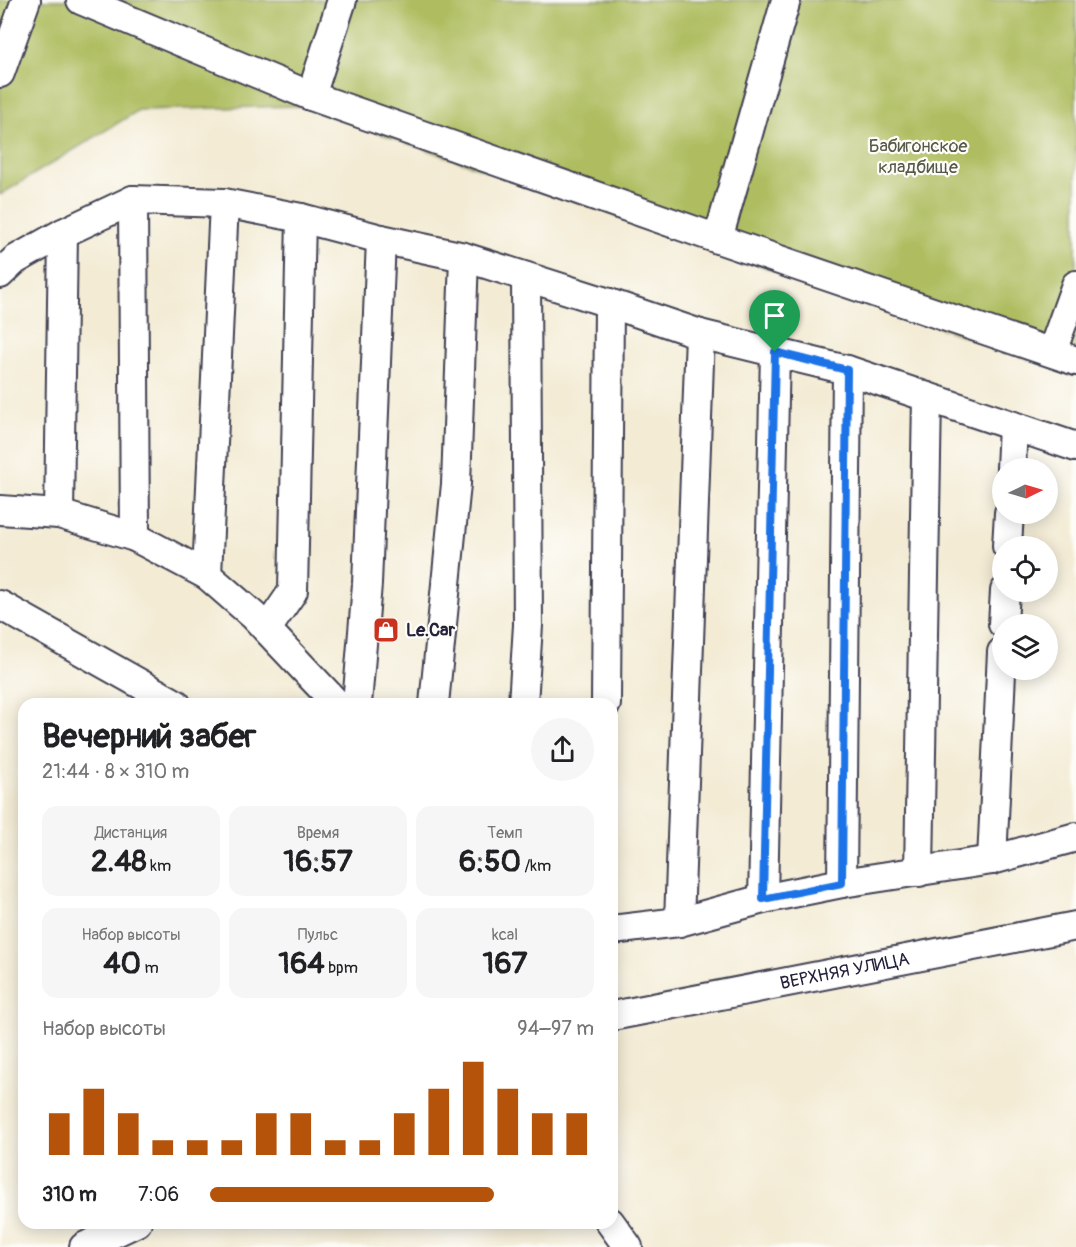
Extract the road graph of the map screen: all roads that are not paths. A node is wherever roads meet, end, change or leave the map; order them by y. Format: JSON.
{"nodes":[{"id":1,"x":26,"y":0,"type":"edge"},
{"id":2,"x":81,"y":0,"type":"edge"},
{"id":3,"x":342,"y":0,"type":"edge"},
{"id":4,"x":786,"y":0,"type":"edge"},
{"id":5,"x":0,"y":74,"type":"edge"},
{"id":6,"x":311,"y":96,"type":"junction"},
{"id":7,"x":133,"y":200,"type":"junction"},
{"id":8,"x":224,"y":203,"type":"junction"},
{"id":9,"x":301,"y":218,"type":"junction"},
{"id":10,"x":63,"y":233,"type":"junction"},
{"id":11,"x":381,"y":239,"type":"junction"},
{"id":12,"x":718,"y":239,"type":"junction"},
{"id":13,"x":464,"y":257,"type":"junction"},
{"id":14,"x":0,"y":274,"type":"edge"},
{"id":15,"x":526,"y":277,"type":"junction"},
{"id":16,"x":1076,"y":285,"type":"edge"},
{"id":17,"x":609,"y":303,"type":"junction"},
{"id":18,"x":700,"y":334,"type":"junction"},
{"id":19,"x":775,"y":352,"type":"junction"},
{"id":20,"x":1064,"y":356,"type":"edge"},
{"id":21,"x":847,"y":370,"type":"junction"},
{"id":22,"x":927,"y":397,"type":"junction"},
{"id":23,"x":1013,"y":426,"type":"junction"},
{"id":24,"x":1076,"y":447,"type":"edge"},
{"id":25,"x":1011,"y":458,"type":"edge"},
{"id":26,"x":0,"y":510,"type":"edge"},
{"id":27,"x":59,"y":514,"type":"junction"},
{"id":28,"x":135,"y":537,"type":"junction"},
{"id":29,"x":207,"y":574,"type":"junction"},
{"id":30,"x":0,"y":604,"type":"edge"},
{"id":31,"x":267,"y":629,"type":"junction"},
{"id":32,"x":1001,"y":680,"type":"edge"},
{"id":33,"x":165,"y":698,"type":"edge"},
{"id":34,"x":331,"y":698,"type":"edge"},
{"id":35,"x":358,"y":698,"type":"edge"},
{"id":36,"x":435,"y":698,"type":"edge"},
{"id":37,"x":523,"y":698,"type":"edge"},
{"id":38,"x":606,"y":698,"type":"edge"},
{"id":39,"x":1076,"y":837,"type":"edge"},
{"id":40,"x":992,"y":860,"type":"junction"},
{"id":41,"x":919,"y":872,"type":"junction"},
{"id":42,"x":842,"y":883,"type":"junction"},
{"id":43,"x":763,"y":899,"type":"junction"},
{"id":44,"x":679,"y":922,"type":"junction"},
{"id":45,"x":1076,"y":926,"type":"edge"},
{"id":46,"x":618,"y":929,"type":"edge"},
{"id":47,"x":618,"y":1015,"type":"edge"},
{"id":48,"x":122,"y":1229,"type":"edge"},
{"id":49,"x":615,"y":1229,"type":"edge"},
{"id":50,"x":84,"y":1247,"type":"edge"},
{"id":51,"x":628,"y":1247,"type":"edge"}],
"edges":[{"from":1,"to":5,"type":"street"},
{"from":2,"to":6,"type":"street"},
{"from":3,"to":6,"type":"street"},
{"from":4,"to":12,"type":"street"},
{"from":6,"to":12,"type":"street"},
{"from":7,"to":8,"type":"street"},
{"from":7,"to":10,"type":"street"},
{"from":7,"to":28,"type":"street"},
{"from":8,"to":9,"type":"street"},
{"from":8,"to":29,"type":"street"},
{"from":9,"to":11,"type":"street"},
{"from":9,"to":31,"type":"street"},
{"from":10,"to":14,"type":"street"},
{"from":10,"to":27,"type":"street"},
{"from":11,"to":13,"type":"street"},
{"from":11,"to":35,"type":"street"},
{"from":12,"to":20,"type":"street"},
{"from":13,"to":15,"type":"street"},
{"from":13,"to":36,"type":"street"},
{"from":15,"to":17,"type":"street"},
{"from":15,"to":37,"type":"street"},
{"from":16,"to":20,"type":"street"},
{"from":17,"to":18,"type":"street"},
{"from":17,"to":38,"type":"street"},
{"from":18,"to":19,"type":"street"},
{"from":18,"to":44,"type":"street"},
{"from":19,"to":21,"type":"street"},
{"from":19,"to":43,"type":"street"},
{"from":21,"to":22,"type":"street"},
{"from":21,"to":42,"type":"street"},
{"from":22,"to":23,"type":"street"},
{"from":22,"to":41,"type":"street"},
{"from":23,"to":24,"type":"street"},
{"from":23,"to":25,"type":"street"},
{"from":26,"to":27,"type":"street"},
{"from":27,"to":28,"type":"street"},
{"from":28,"to":29,"type":"street"},
{"from":29,"to":31,"type":"street"},
{"from":30,"to":33,"type":"street"},
{"from":31,"to":34,"type":"street"},
{"from":32,"to":40,"type":"street"},
{"from":39,"to":40,"type":"street"},
{"from":40,"to":41,"type":"street"},
{"from":41,"to":42,"type":"street"},
{"from":42,"to":43,"type":"street"},
{"from":43,"to":44,"type":"street"},
{"from":44,"to":46,"type":"street"},
{"from":45,"to":47,"type":"street","name":"ВЕРХНЯЯ УЛИЦА"},
{"from":48,"to":50,"type":"street"},
{"from":49,"to":51,"type":"street"}]}
